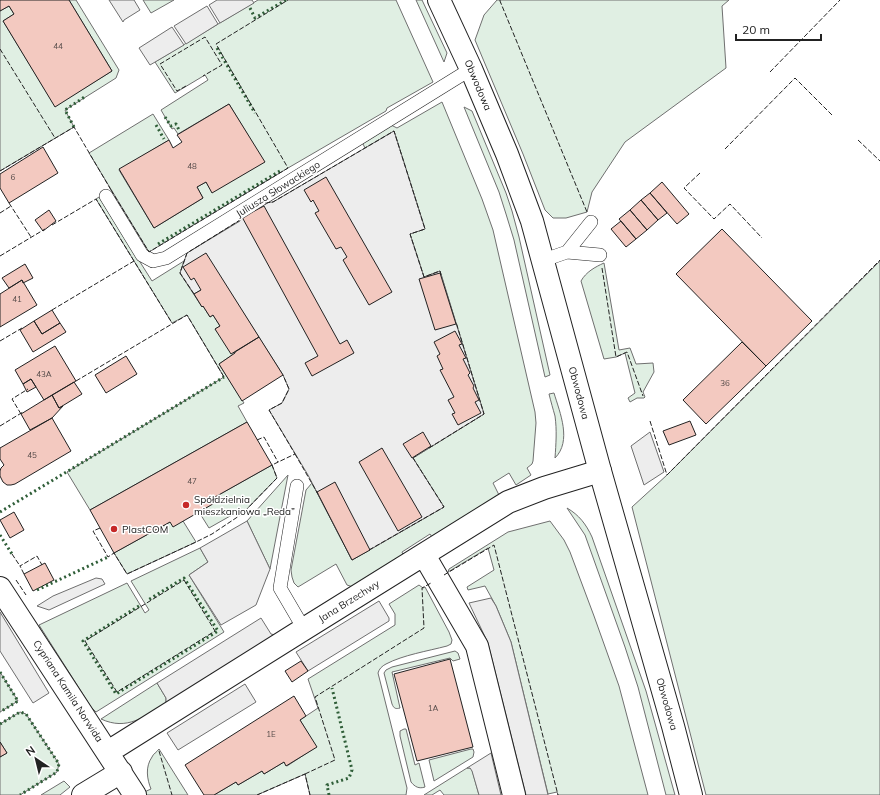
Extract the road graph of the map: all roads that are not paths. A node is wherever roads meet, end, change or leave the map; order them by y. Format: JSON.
{"nodes":[{"id":1,"x":440,"y":0,"type":"edge"},
{"id":2,"x":471,"y":69,"type":"junction"},
{"id":3,"x":106,"y":196,"type":"dead end"},
{"id":4,"x":591,"y":222,"type":"dead end"},
{"id":5,"x":567,"y":252,"type":"junction"},
{"id":6,"x":600,"y":255,"type":"dead end"},
{"id":7,"x":544,"y":260,"type":"junction"},
{"id":8,"x":600,"y":471,"type":"junction"},
{"id":9,"x":297,"y":486,"type":"dead end"},
{"id":10,"x":424,"y":555,"type":"junction"},
{"id":11,"x":0,"y":588,"type":"edge"},
{"id":12,"x":304,"y":629,"type":"junction"},
{"id":13,"x":108,"y":752,"type":"junction"},
{"id":14,"x":121,"y":772,"type":"junction"},
{"id":15,"x":83,"y":795,"type":"edge"},
{"id":16,"x":135,"y":795,"type":"edge"},
{"id":17,"x":514,"y":795,"type":"edge"},
{"id":18,"x":691,"y":795,"type":"edge"}],
"edges":[{"from":1,"to":2,"type":"street","name":"Obwodowa"},
{"from":2,"to":3,"type":"lane","name":"Juliusza Słowackiego"},
{"from":2,"to":7,"type":"street","name":"Obwodowa"},
{"from":4,"to":5,"type":"lane"},
{"from":5,"to":6,"type":"lane"},
{"from":5,"to":7,"type":"lane"},
{"from":7,"to":8,"type":"street","name":"Obwodowa"},
{"from":8,"to":10,"type":"street","name":"Jana Brzechwy"},
{"from":8,"to":18,"type":"street","name":"Obwodowa"},
{"from":9,"to":12,"type":"lane"},
{"from":10,"to":12,"type":"street","name":"Jana Brzechwy"},
{"from":10,"to":17,"type":"street"},
{"from":11,"to":13,"type":"street","name":"Cypriana Kamila Norwida"},
{"from":12,"to":13,"type":"street","name":"Jana Brzechwy"},
{"from":13,"to":14,"type":"street","name":"Cypriana Kamila Norwida"},
{"from":14,"to":15,"type":"street"},
{"from":14,"to":16,"type":"street","name":"Cypriana Kamila Norwida"}]}
